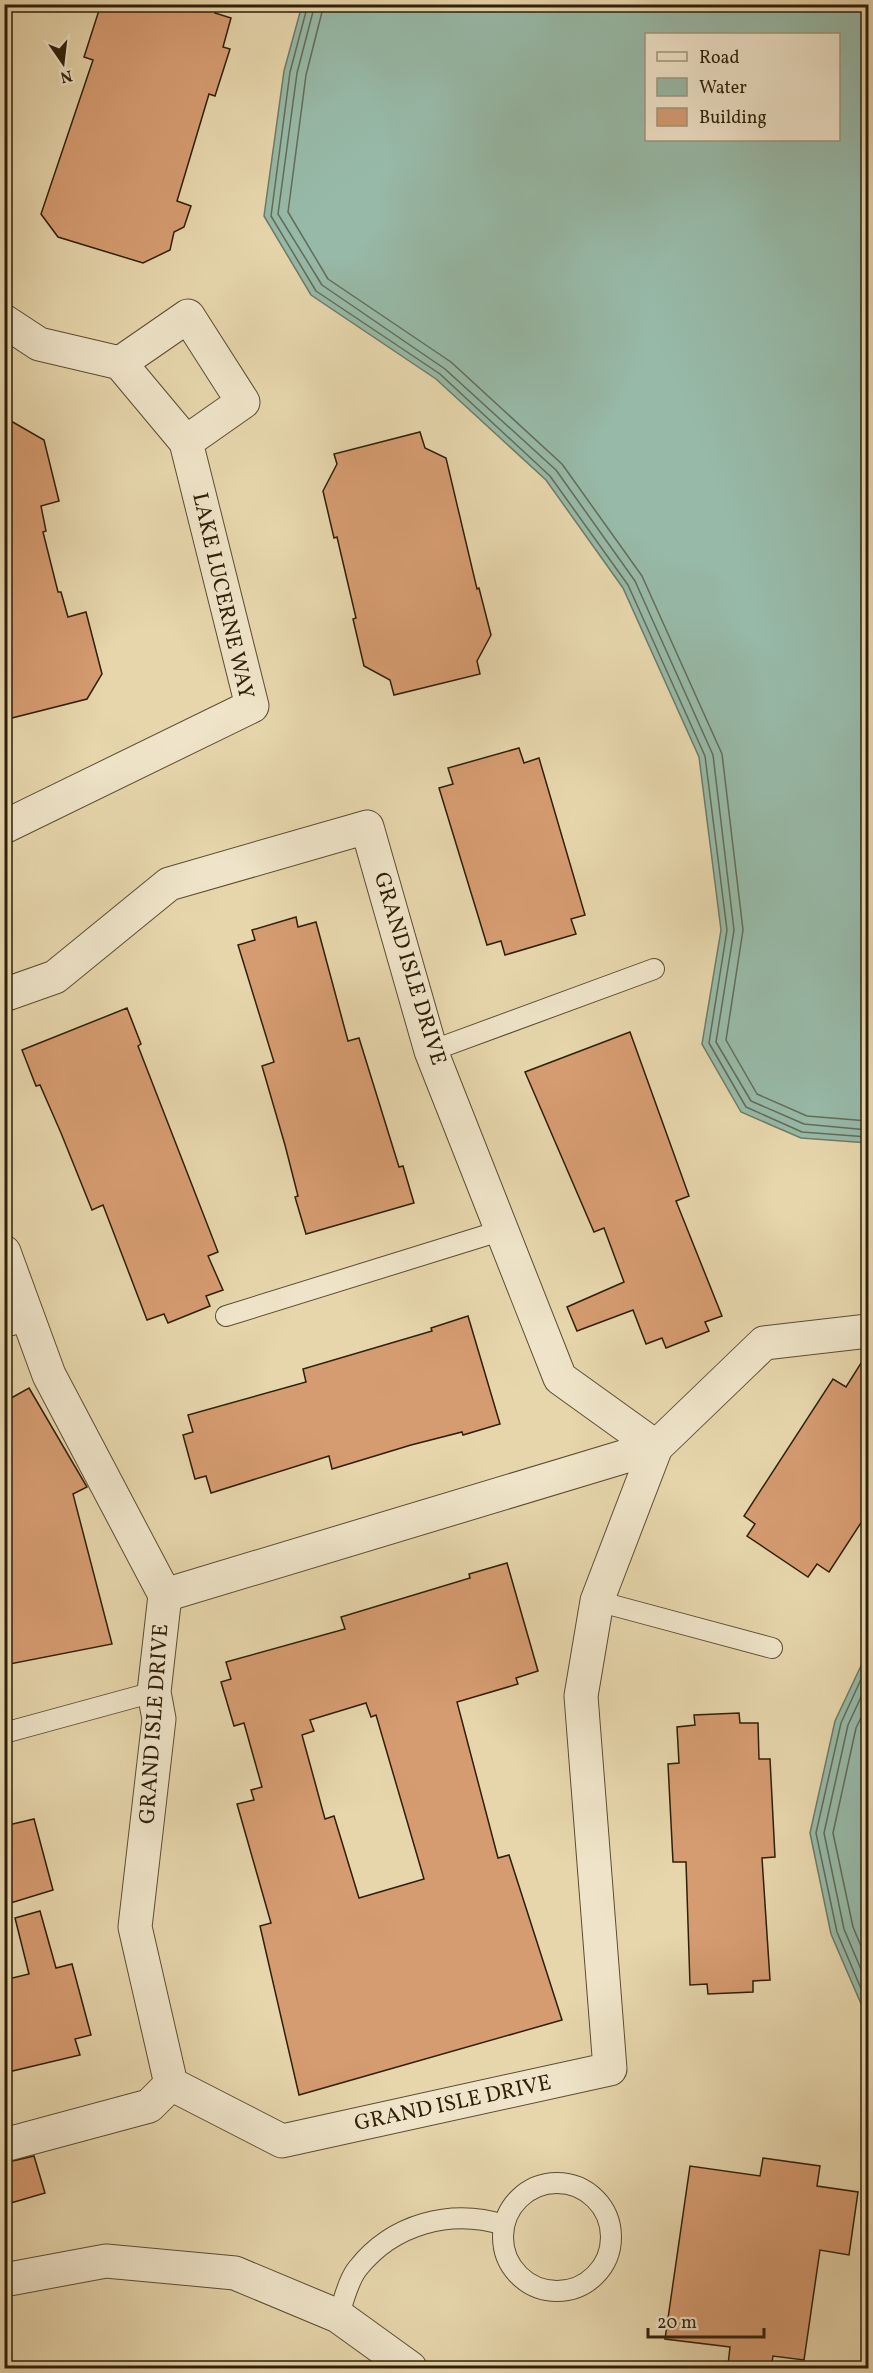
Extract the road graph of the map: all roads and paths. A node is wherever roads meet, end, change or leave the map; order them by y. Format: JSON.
{"nodes":[{"id":1,"x":4,"y":321,"type":"edge"},
{"id":2,"x":120,"y":363,"type":"junction"},
{"id":3,"x":186,"y":442,"type":"junction"},
{"id":4,"x":4,"y":827,"type":"edge"},
{"id":5,"x":654,"y":969,"type":"dead end"},
{"id":6,"x":4,"y":995,"type":"edge"},
{"id":7,"x":431,"y":1051,"type":"junction"},
{"id":8,"x":503,"y":1230,"type":"junction"},
{"id":9,"x":4,"y":1252,"type":"edge"},
{"id":10,"x":226,"y":1316,"type":"dead end"},
{"id":11,"x":16,"y":1324,"type":"edge"},
{"id":12,"x":866,"y":1328,"type":"edge"},
{"id":13,"x":656,"y":1447,"type":"junction"},
{"id":14,"x":165,"y":1595,"type":"junction"},
{"id":15,"x":597,"y":1601,"type":"junction"},
{"id":16,"x":772,"y":1648,"type":"dead end"},
{"id":17,"x":154,"y":1692,"type":"junction"},
{"id":18,"x":4,"y":1733,"type":"edge"},
{"id":19,"x":171,"y":2084,"type":"junction"},
{"id":20,"x":4,"y":2145,"type":"edge"},
{"id":21,"x":504,"y":2225,"type":"junction"},
{"id":22,"x":4,"y":2280,"type":"edge"},
{"id":23,"x":338,"y":2316,"type":"junction"},
{"id":24,"x":410,"y":2368,"type":"edge"}],
"edges":[{"from":1,"to":2,"type":"street"},
{"from":2,"to":3,"type":"street","name":"LAKE LUCERNE WAY"},
{"from":2,"to":3,"type":"street"},
{"from":3,"to":4,"type":"street","name":"LAKE LUCERNE WAY"},
{"from":5,"to":7,"type":"lane"},
{"from":6,"to":7,"type":"street","name":"GRAND ISLE DRIVE"},
{"from":7,"to":8,"type":"street","name":"GRAND ISLE DRIVE"},
{"from":8,"to":10,"type":"lane"},
{"from":8,"to":13,"type":"street","name":"GRAND ISLE DRIVE"},
{"from":9,"to":11,"type":"street","name":"GRAND ISLE DRIVE"},
{"from":11,"to":14,"type":"street","name":"GRAND ISLE DRIVE"},
{"from":12,"to":13,"type":"street","name":"GRAND ISLE DRIVE"},
{"from":13,"to":14,"type":"street","name":"GRAND ISLE DRIVE"},
{"from":13,"to":15,"type":"street","name":"GRAND ISLE DRIVE"},
{"from":14,"to":17,"type":"street","name":"GRAND ISLE DRIVE"},
{"from":15,"to":16,"type":"lane"},
{"from":15,"to":19,"type":"street","name":"GRAND ISLE DRIVE"},
{"from":17,"to":18,"type":"lane"},
{"from":17,"to":19,"type":"street","name":"GRAND ISLE DRIVE"},
{"from":19,"to":20,"type":"street"},
{"from":21,"to":21,"type":"lane"},
{"from":21,"to":23,"type":"lane"},
{"from":22,"to":23,"type":"street"},
{"from":23,"to":24,"type":"street"}]}
